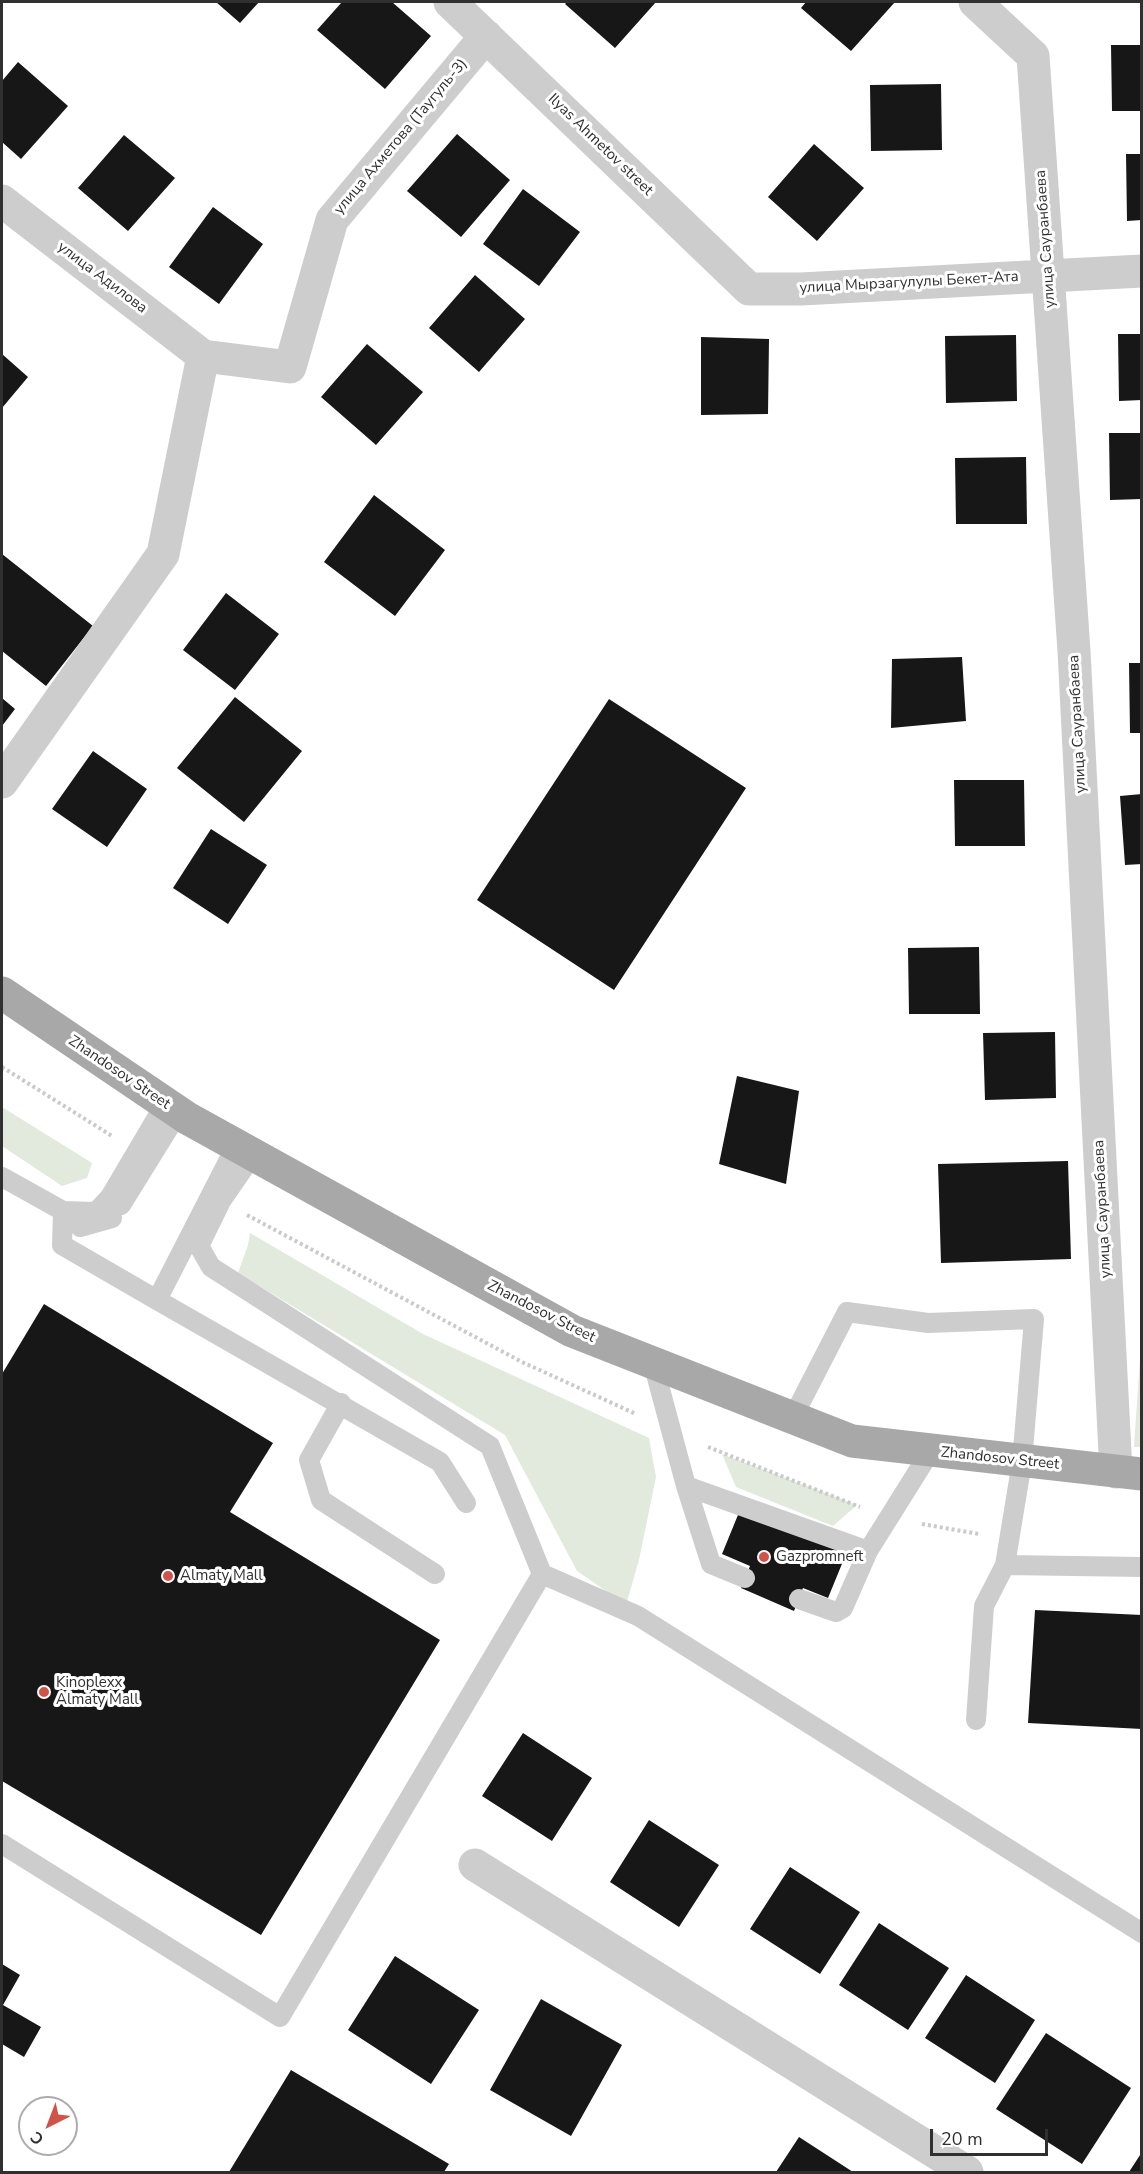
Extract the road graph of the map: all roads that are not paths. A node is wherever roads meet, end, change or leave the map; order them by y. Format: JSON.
{"nodes":[{"id":1,"x":450,"y":2,"type":"edge"},
{"id":2,"x":975,"y":2,"type":"edge"},
{"id":3,"x":486,"y":36,"type":"junction"},
{"id":4,"x":2,"y":201,"type":"edge"},
{"id":5,"x":1142,"y":271,"type":"edge"},
{"id":6,"x":1048,"y":276,"type":"junction"},
{"id":7,"x":749,"y":289,"type":"joint"},
{"id":8,"x":203,"y":356,"type":"junction"},
{"id":9,"x":2,"y":782,"type":"edge"},
{"id":10,"x":2,"y":993,"type":"edge"},
{"id":11,"x":177,"y":1112,"type":"junction"},
{"id":12,"x":244,"y":1151,"type":"junction"},
{"id":13,"x":2,"y":1177,"type":"edge"},
{"id":14,"x":63,"y":1211,"type":"junction"},
{"id":15,"x":80,"y":1227,"type":"dead end"},
{"id":16,"x":157,"y":1300,"type":"junction"},
{"id":17,"x":653,"y":1364,"type":"junction"},
{"id":18,"x":341,"y":1403,"type":"junction"},
{"id":19,"x":792,"y":1419,"type":"junction"},
{"id":20,"x":930,"y":1452,"type":"junction"},
{"id":21,"x":1022,"y":1462,"type":"junction"},
{"id":22,"x":1129,"y":1473,"type":"edge"},
{"id":23,"x":686,"y":1486,"type":"junction"},
{"id":24,"x":466,"y":1503,"type":"dead end"},
{"id":25,"x":868,"y":1551,"type":"junction"},
{"id":26,"x":1005,"y":1564,"type":"junction"},
{"id":27,"x":1142,"y":1567,"type":"edge"},
{"id":28,"x":435,"y":1574,"type":"dead end"},
{"id":29,"x":542,"y":1574,"type":"junction"},
{"id":30,"x":745,"y":1578,"type":"dead end"},
{"id":31,"x":799,"y":1599,"type":"dead end"},
{"id":32,"x":976,"y":1720,"type":"dead end"},
{"id":33,"x":2,"y":1844,"type":"edge"},
{"id":34,"x":475,"y":1865,"type":"dead end"},
{"id":35,"x":1142,"y":1933,"type":"edge"},
{"id":36,"x":967,"y":2172,"type":"edge"}],
"edges":[{"from":1,"to":3,"type":"street","name":"Ilyas Ahmetov street"},
{"from":2,"to":6,"type":"street","name":"улица Сауранбаева"},
{"from":3,"to":7,"type":"street","name":"Ilyas Ahmetov street"},
{"from":3,"to":8,"type":"street","name":"улица Ахметова (Таугуль-3)"},
{"from":4,"to":8,"type":"street","name":"улица Адилова"},
{"from":5,"to":6,"type":"street","name":"улица Мырзагулулы Бекет-Ата"},
{"from":6,"to":7,"type":"street","name":"улица Мырзагулулы Бекет-Ата"},
{"from":6,"to":22,"type":"street","name":"улица Сауранбаева"},
{"from":8,"to":9,"type":"street"},
{"from":10,"to":11,"type":"main road","name":"Zhandosov Street"},
{"from":11,"to":12,"type":"main road","name":"Zhandosov Street"},
{"from":11,"to":14,"type":"lane"},
{"from":11,"to":15,"type":"lane"},
{"from":12,"to":16,"type":"lane"},
{"from":12,"to":17,"type":"main road","name":"Zhandosov Street"},
{"from":12,"to":29,"type":"lane"},
{"from":13,"to":14,"type":"lane"},
{"from":14,"to":16,"type":"lane"},
{"from":16,"to":18,"type":"lane"},
{"from":17,"to":19,"type":"main road","name":"Zhandosov Street"},
{"from":17,"to":23,"type":"lane"},
{"from":18,"to":24,"type":"lane"},
{"from":18,"to":28,"type":"lane"},
{"from":19,"to":20,"type":"main road","name":"Zhandosov Street"},
{"from":19,"to":21,"type":"lane"},
{"from":20,"to":21,"type":"main road","name":"Zhandosov Street"},
{"from":20,"to":25,"type":"lane"},
{"from":21,"to":22,"type":"main road","name":"Zhandosov Street"},
{"from":21,"to":26,"type":"lane"},
{"from":23,"to":25,"type":"lane"},
{"from":23,"to":30,"type":"lane"},
{"from":25,"to":31,"type":"lane"},
{"from":26,"to":27,"type":"lane"},
{"from":26,"to":32,"type":"lane"},
{"from":29,"to":33,"type":"lane"},
{"from":29,"to":35,"type":"lane"},
{"from":34,"to":36,"type":"street"}]}
